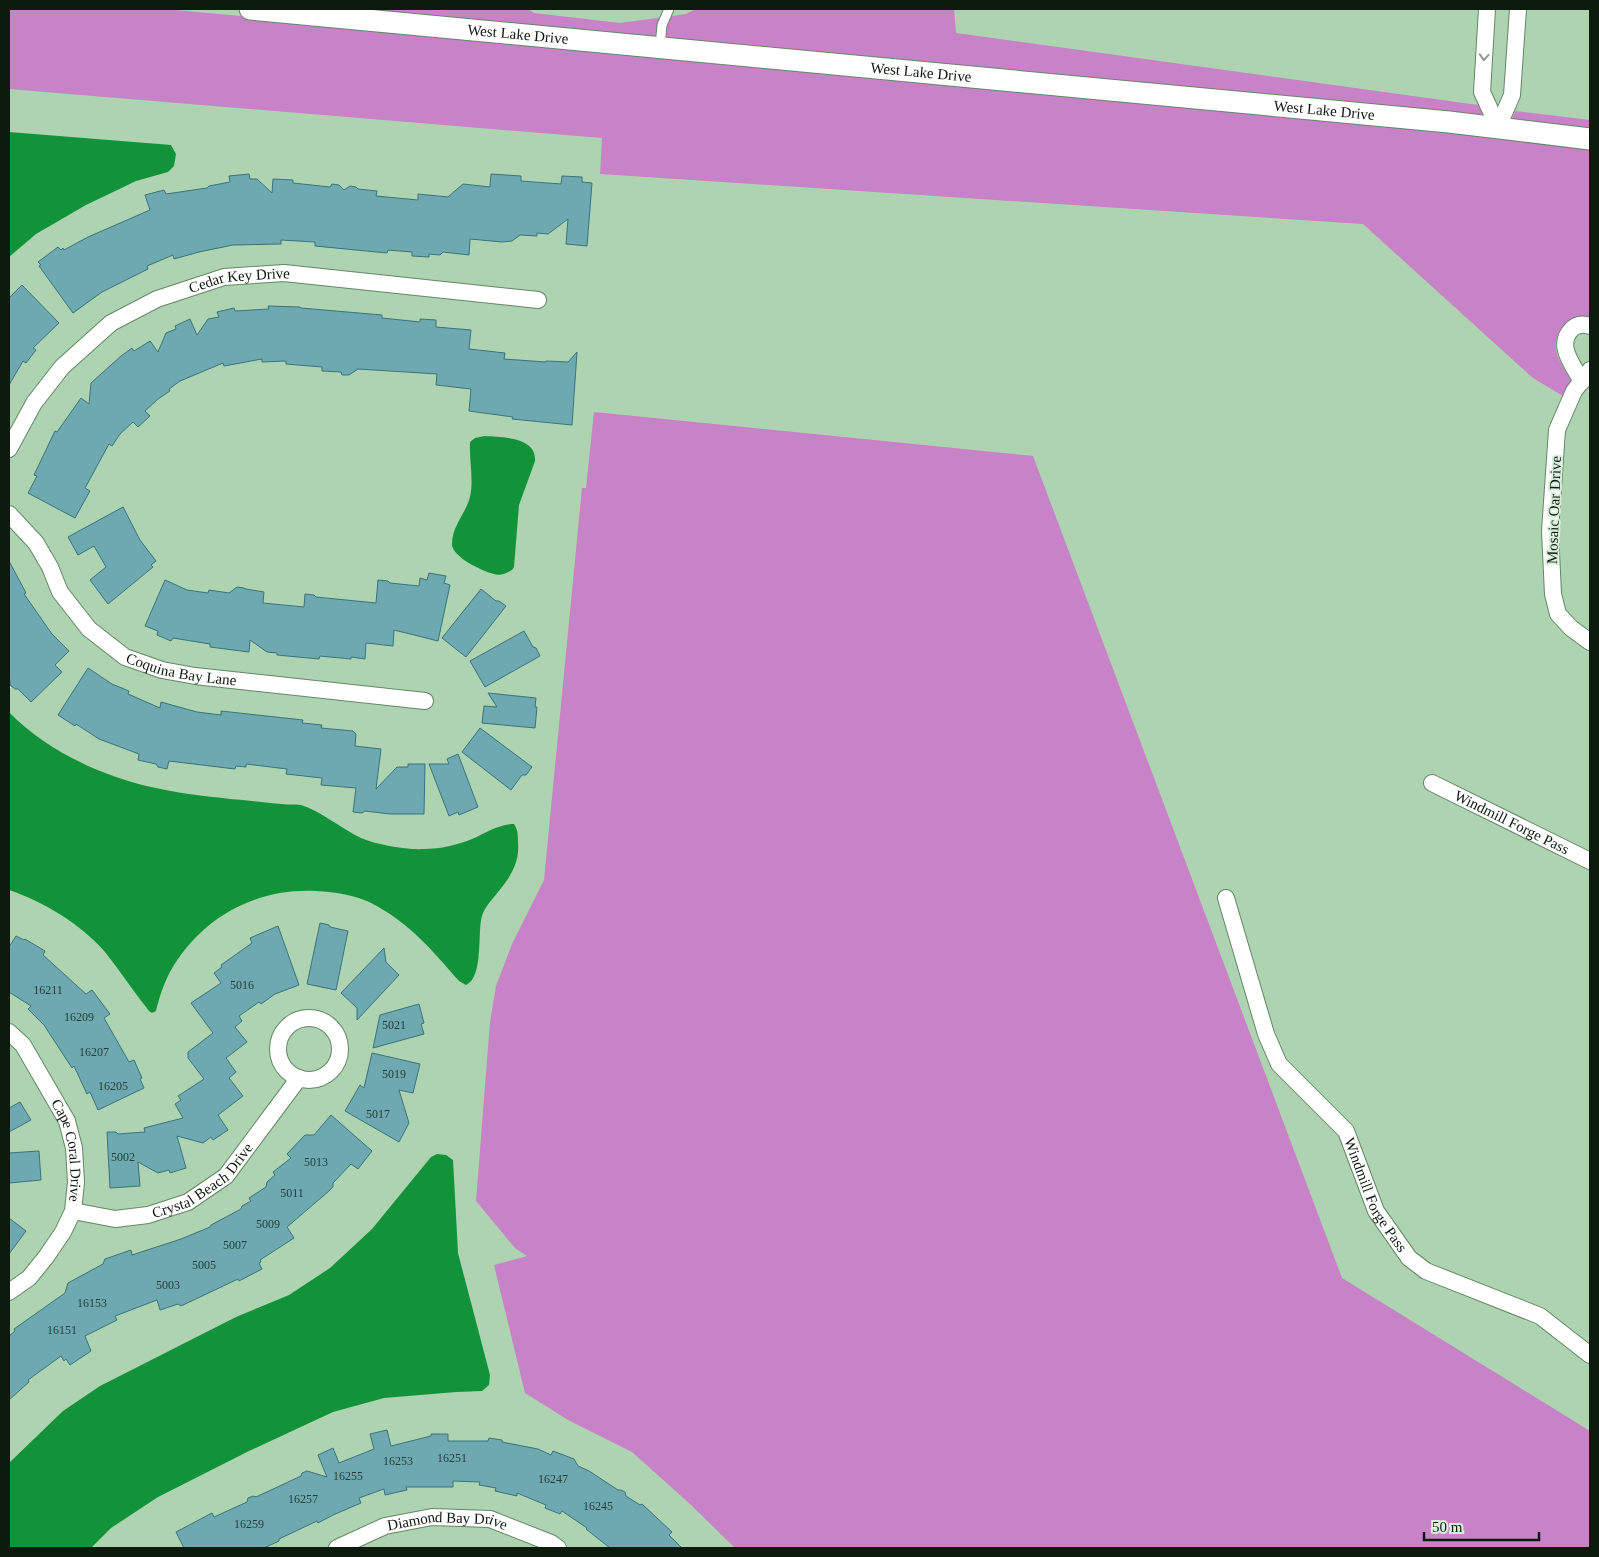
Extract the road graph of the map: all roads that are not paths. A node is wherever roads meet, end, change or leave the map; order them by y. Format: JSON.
{"nodes":[{"id":1,"x":250,"y":9,"type":"edge"},
{"id":2,"x":669,"y":9,"type":"edge"},
{"id":3,"x":1488,"y":9,"type":"edge"},
{"id":4,"x":1518,"y":9,"type":"edge"},
{"id":5,"x":660,"y":47,"type":"junction"},
{"id":6,"x":1498,"y":127,"type":"junction"},
{"id":7,"x":1590,"y":140,"type":"edge"},
{"id":8,"x":538,"y":300,"type":"dead end"},
{"id":9,"x":1590,"y":326,"type":"edge"},
{"id":10,"x":1586,"y":376,"type":"edge"},
{"id":11,"x":9,"y":449,"type":"edge"},
{"id":12,"x":9,"y":514,"type":"edge"},
{"id":13,"x":1590,"y":642,"type":"edge"},
{"id":14,"x":424,"y":701,"type":"dead end"},
{"id":15,"x":1432,"y":784,"type":"dead end"},
{"id":16,"x":1590,"y":861,"type":"edge"},
{"id":17,"x":1226,"y":898,"type":"dead end"},
{"id":18,"x":9,"y":1032,"type":"edge"},
{"id":19,"x":299,"y":1078,"type":"dead end"},
{"id":20,"x":73,"y":1211,"type":"junction"},
{"id":21,"x":9,"y":1292,"type":"edge"},
{"id":22,"x":1590,"y":1355,"type":"edge"},
{"id":23,"x":337,"y":1548,"type":"edge"},
{"id":24,"x":558,"y":1548,"type":"edge"}],
"edges":[{"from":1,"to":5,"type":"street","name":"West Lake Drive"},
{"from":2,"to":5,"type":"lane"},
{"from":3,"to":6,"type":"street","one_way":true},
{"from":4,"to":6,"type":"street"},
{"from":5,"to":6,"type":"street","name":"West Lake Drive"},
{"from":6,"to":7,"type":"street","name":"West Lake Drive"},
{"from":8,"to":11,"type":"street","name":"Cedar Key Drive"},
{"from":9,"to":10,"type":"street"},
{"from":10,"to":13,"type":"street","name":"Mosaic Oar Drive"},
{"from":12,"to":14,"type":"street","name":"Coquina Bay Lane"},
{"from":15,"to":16,"type":"street","name":"Windmill Forge Pass"},
{"from":17,"to":22,"type":"street","name":"Windmill Forge Pass"},
{"from":18,"to":20,"type":"street","name":"Cape Coral Drive"},
{"from":19,"to":20,"type":"street","name":"Crystal Beach Drive"},
{"from":20,"to":21,"type":"street","name":"Cape Coral Drive"},
{"from":23,"to":24,"type":"street","name":"Diamond Bay Drive"}]}
